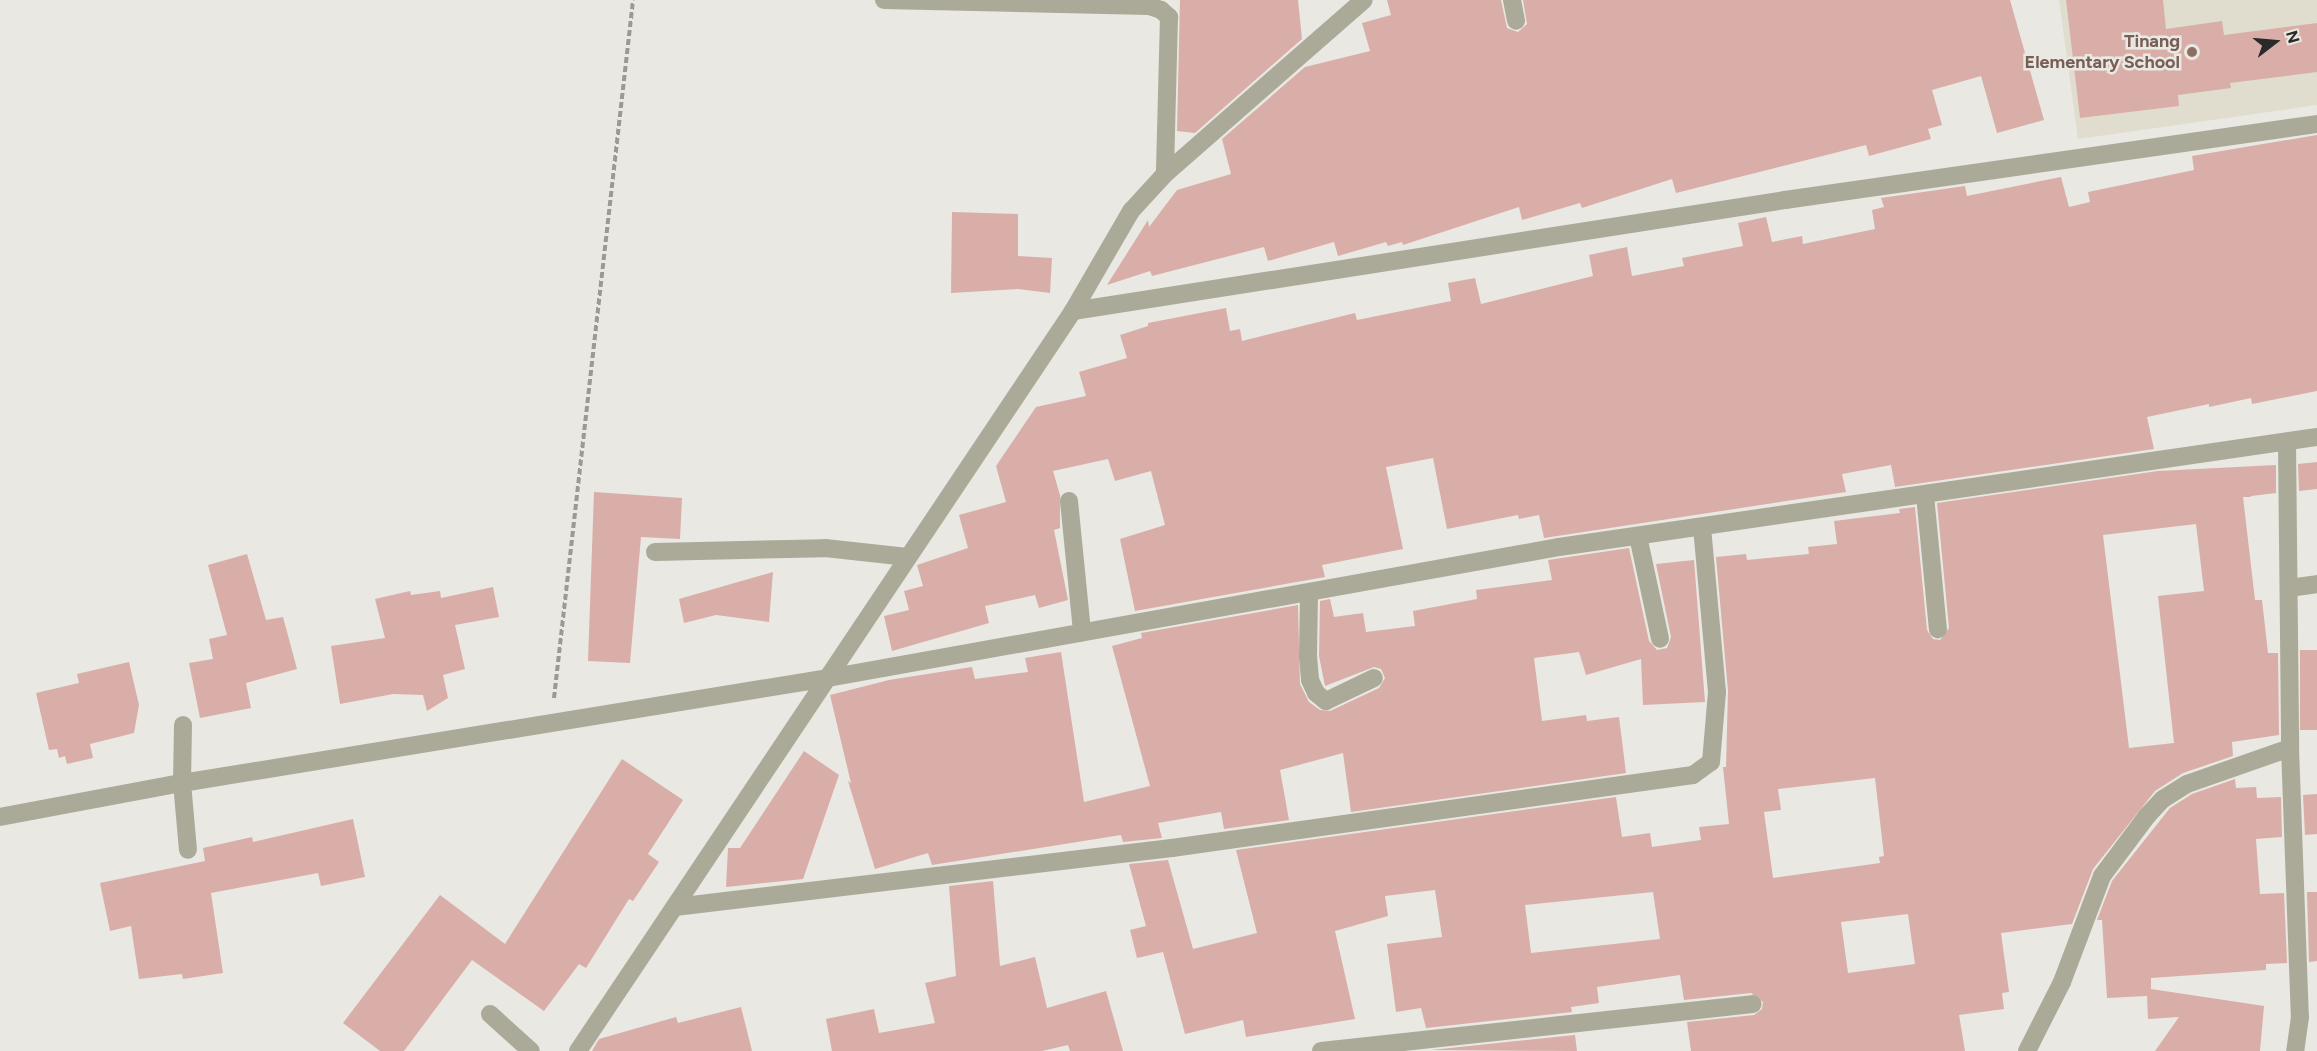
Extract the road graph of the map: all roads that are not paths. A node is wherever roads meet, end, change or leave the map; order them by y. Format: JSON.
{"nodes":[{"id":1,"x":884,"y":0,"type":"edge"},
{"id":2,"x":1364,"y":0,"type":"edge"},
{"id":3,"x":1512,"y":0,"type":"edge"},
{"id":4,"x":1516,"y":21,"type":"dead end"},
{"id":5,"x":2317,"y":124,"type":"edge"},
{"id":6,"x":1165,"y":174,"type":"junction"},
{"id":7,"x":1073,"y":311,"type":"junction"},
{"id":8,"x":2317,"y":437,"type":"edge"},
{"id":9,"x":2287,"y":443,"type":"junction"},
{"id":10,"x":1925,"y":495,"type":"junction"},
{"id":11,"x":1069,"y":501,"type":"dead end"},
{"id":12,"x":1702,"y":527,"type":"junction"},
{"id":13,"x":1638,"y":536,"type":"junction"},
{"id":14,"x":655,"y":552,"type":"dead end"},
{"id":15,"x":908,"y":557,"type":"junction"},
{"id":16,"x":2317,"y":584,"type":"edge"},
{"id":17,"x":2289,"y":588,"type":"junction"},
{"id":18,"x":1309,"y":593,"type":"junction"},
{"id":19,"x":1938,"y":629,"type":"dead end"},
{"id":20,"x":1082,"y":632,"type":"junction"},
{"id":21,"x":1660,"y":639,"type":"dead end"},
{"id":22,"x":828,"y":678,"type":"junction"},
{"id":23,"x":1374,"y":678,"type":"dead end"},
{"id":24,"x":183,"y":725,"type":"dead end"},
{"id":25,"x":2290,"y":748,"type":"junction"},
{"id":26,"x":182,"y":783,"type":"junction"},
{"id":27,"x":0,"y":817,"type":"edge"},
{"id":28,"x":188,"y":850,"type":"dead end"},
{"id":29,"x":675,"y":907,"type":"junction"},
{"id":30,"x":1752,"y":1005,"type":"dead end"},
{"id":31,"x":490,"y":1014,"type":"dead end"},
{"id":32,"x":531,"y":1051,"type":"edge"},
{"id":33,"x":578,"y":1051,"type":"edge"},
{"id":34,"x":1321,"y":1051,"type":"edge"},
{"id":35,"x":2027,"y":1051,"type":"edge"},
{"id":36,"x":2295,"y":1051,"type":"edge"}],
"edges":[{"from":1,"to":6,"type":"street"},
{"from":2,"to":6,"type":"street"},
{"from":3,"to":4,"type":"street"},
{"from":5,"to":7,"type":"street"},
{"from":6,"to":7,"type":"street"},
{"from":7,"to":15,"type":"street"},
{"from":8,"to":9,"type":"street"},
{"from":9,"to":10,"type":"street"},
{"from":9,"to":17,"type":"street"},
{"from":10,"to":12,"type":"street"},
{"from":10,"to":19,"type":"street"},
{"from":11,"to":20,"type":"street"},
{"from":12,"to":13,"type":"street"},
{"from":12,"to":29,"type":"street"},
{"from":13,"to":18,"type":"street"},
{"from":13,"to":21,"type":"street"},
{"from":14,"to":15,"type":"street"},
{"from":15,"to":22,"type":"street"},
{"from":16,"to":17,"type":"street"},
{"from":17,"to":25,"type":"street"},
{"from":18,"to":20,"type":"street"},
{"from":18,"to":23,"type":"street"},
{"from":20,"to":22,"type":"street"},
{"from":22,"to":26,"type":"street"},
{"from":22,"to":29,"type":"street"},
{"from":24,"to":26,"type":"street"},
{"from":25,"to":35,"type":"street"},
{"from":25,"to":36,"type":"street"},
{"from":26,"to":27,"type":"street"},
{"from":26,"to":28,"type":"street"},
{"from":29,"to":33,"type":"street"},
{"from":30,"to":34,"type":"street"},
{"from":31,"to":32,"type":"street"}]}
